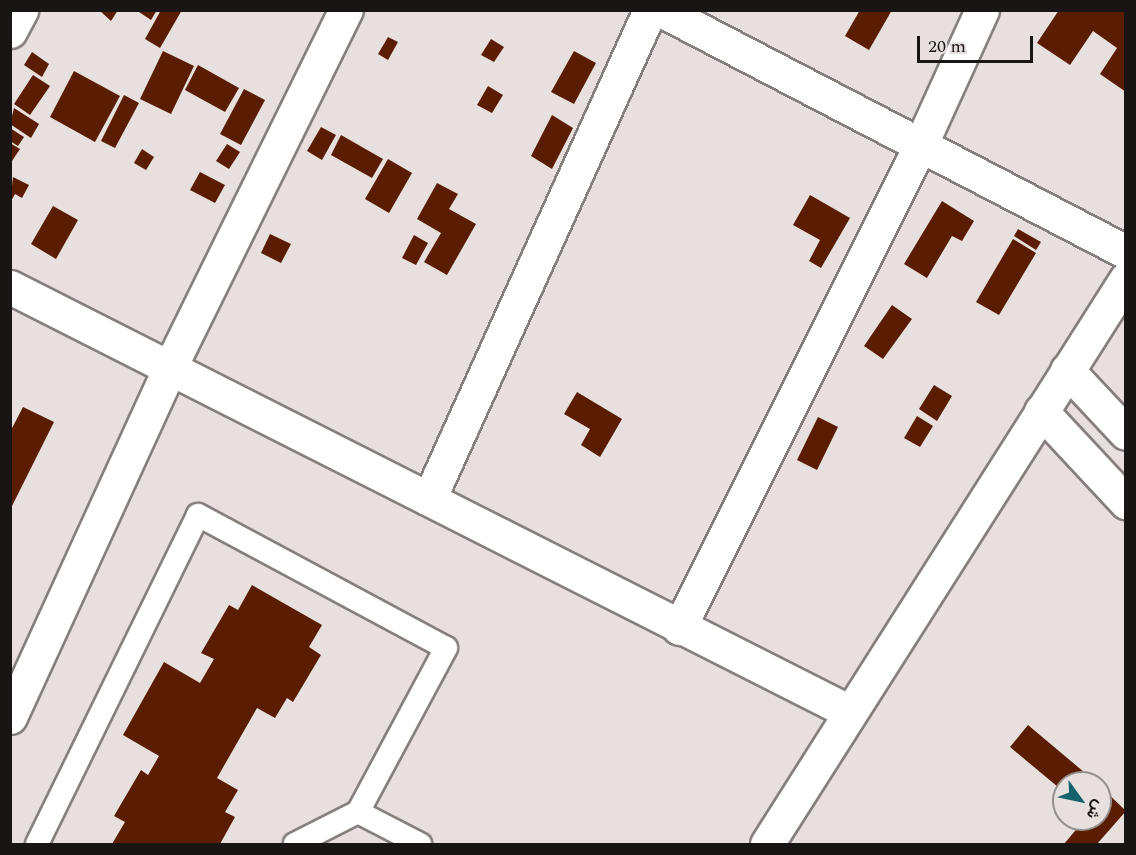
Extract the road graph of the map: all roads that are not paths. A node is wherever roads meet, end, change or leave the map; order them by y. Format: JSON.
{"nodes":[{"id":1,"x":21,"y":10,"type":"edge"},
{"id":2,"x":346,"y":10,"type":"edge"},
{"id":3,"x":650,"y":10,"type":"edge"},
{"id":4,"x":661,"y":10,"type":"edge"},
{"id":5,"x":982,"y":10,"type":"edge"},
{"id":6,"x":10,"y":31,"type":"edge"},
{"id":7,"x":920,"y":146,"type":"junction"},
{"id":8,"x":1125,"y":252,"type":"edge"},
{"id":9,"x":1125,"y":279,"type":"edge"},
{"id":10,"x":10,"y":287,"type":"edge"},
{"id":11,"x":171,"y":365,"type":"junction"},
{"id":12,"x":1067,"y":370,"type":"junction"},
{"id":13,"x":1041,"y":411,"type":"junction"},
{"id":14,"x":1125,"y":433,"type":"edge"},
{"id":15,"x":429,"y":498,"type":"junction"},
{"id":16,"x":1125,"y":501,"type":"edge"},
{"id":17,"x":679,"y":628,"type":"junction"},
{"id":18,"x":848,"y":711,"type":"junction"},
{"id":19,"x":10,"y":717,"type":"edge"},
{"id":20,"x":358,"y":812,"type":"junction"},
{"id":21,"x":37,"y":844,"type":"edge"},
{"id":22,"x":295,"y":844,"type":"edge"},
{"id":23,"x":420,"y":844,"type":"edge"},
{"id":24,"x":767,"y":844,"type":"edge"}],
"edges":[{"from":1,"to":6,"type":"street"},
{"from":2,"to":11,"type":"street"},
{"from":3,"to":15,"type":"street"},
{"from":4,"to":7,"type":"street"},
{"from":5,"to":7,"type":"street"},
{"from":7,"to":8,"type":"street"},
{"from":7,"to":17,"type":"street"},
{"from":9,"to":12,"type":"street"},
{"from":10,"to":11,"type":"street"},
{"from":11,"to":15,"type":"street"},
{"from":11,"to":19,"type":"street"},
{"from":12,"to":13,"type":"street"},
{"from":12,"to":14,"type":"street"},
{"from":13,"to":16,"type":"street"},
{"from":13,"to":18,"type":"street"},
{"from":15,"to":17,"type":"street"},
{"from":17,"to":18,"type":"street"},
{"from":18,"to":24,"type":"street"},
{"from":20,"to":21,"type":"lane"},
{"from":20,"to":22,"type":"lane"},
{"from":20,"to":23,"type":"lane"}]}
